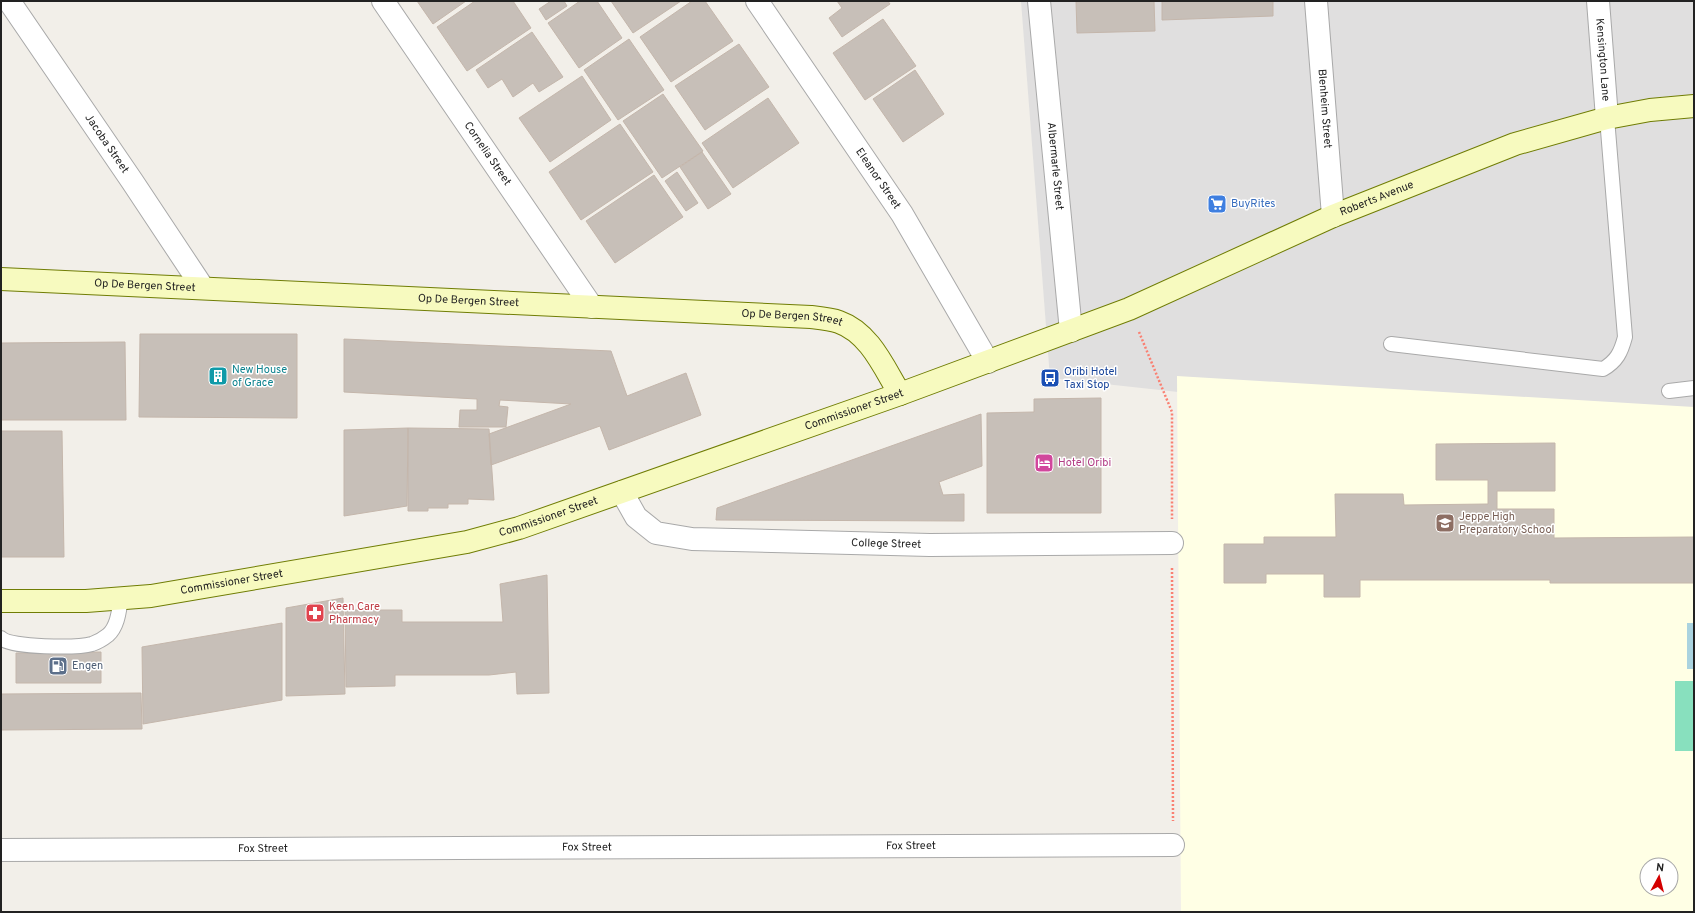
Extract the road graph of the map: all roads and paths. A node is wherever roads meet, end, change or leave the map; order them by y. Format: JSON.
{"nodes":[{"id":1,"x":9,"y":1,"type":"edge"},
{"id":2,"x":383,"y":1,"type":"edge"},
{"id":3,"x":757,"y":1,"type":"edge"},
{"id":4,"x":1039,"y":1,"type":"edge"},
{"id":5,"x":1316,"y":1,"type":"edge"},
{"id":6,"x":1598,"y":1,"type":"edge"},
{"id":7,"x":1694,"y":106,"type":"edge"},
{"id":8,"x":1607,"y":118,"type":"junction"},
{"id":9,"x":1333,"y":216,"type":"junction"},
{"id":10,"x":1,"y":279,"type":"edge"},
{"id":11,"x":203,"y":288,"type":"junction"},
{"id":12,"x":592,"y":308,"type":"junction"},
{"id":13,"x":1129,"y":309,"type":"junction"},
{"id":14,"x":1071,"y":331,"type":"junction"},
{"id":15,"x":1391,"y":344,"type":"dead end"},
{"id":16,"x":988,"y":362,"type":"junction"},
{"id":17,"x":1694,"y":388,"type":"edge"},
{"id":18,"x":1669,"y":391,"type":"dead end"},
{"id":19,"x":900,"y":394,"type":"junction"},
{"id":20,"x":622,"y":492,"type":"junction"},
{"id":21,"x":1172,"y":543,"type":"junction"},
{"id":22,"x":122,"y":598,"type":"junction"},
{"id":23,"x":1,"y":601,"type":"edge"},
{"id":24,"x":1,"y":638,"type":"edge"},
{"id":25,"x":1173,"y":845,"type":"joint"},
{"id":26,"x":1,"y":850,"type":"edge"}],
"edges":[{"from":1,"to":11,"type":"street","name":"Jacoba Street"},
{"from":2,"to":12,"type":"street","name":"Cornelia Street"},
{"from":3,"to":16,"type":"street","name":"Eleanor Street"},
{"from":4,"to":14,"type":"street","name":"Albermarle Street"},
{"from":5,"to":9,"type":"street","name":"Blenheim Street"},
{"from":6,"to":8,"type":"street","name":"Kensington Lane"},
{"from":7,"to":8,"type":"main road","name":"Roberts Avenue"},
{"from":8,"to":9,"type":"main road","name":"Roberts Avenue"},
{"from":8,"to":15,"type":"lane"},
{"from":9,"to":13,"type":"main road","name":"Roberts Avenue"},
{"from":10,"to":11,"type":"main road","name":"Op De Bergen Street"},
{"from":11,"to":12,"type":"main road","name":"Op De Bergen Street"},
{"from":12,"to":19,"type":"main road","name":"Op De Bergen Street"},
{"from":13,"to":14,"type":"main road","name":"Roberts Avenue"},
{"from":13,"to":21,"type":"path"},
{"from":14,"to":16,"type":"main road","name":"Commissioner Street"},
{"from":16,"to":19,"type":"main road","name":"Commissioner Street"},
{"from":17,"to":18,"type":"lane"},
{"from":19,"to":20,"type":"main road","name":"Commissioner Street"},
{"from":20,"to":21,"type":"street","name":"College Street"},
{"from":20,"to":22,"type":"main road","name":"Commissioner Street"},
{"from":21,"to":25,"type":"path"},
{"from":22,"to":23,"type":"main road","name":"Commissioner Street"},
{"from":22,"to":24,"type":"lane"},
{"from":25,"to":26,"type":"street","name":"Fox Street"}]}
